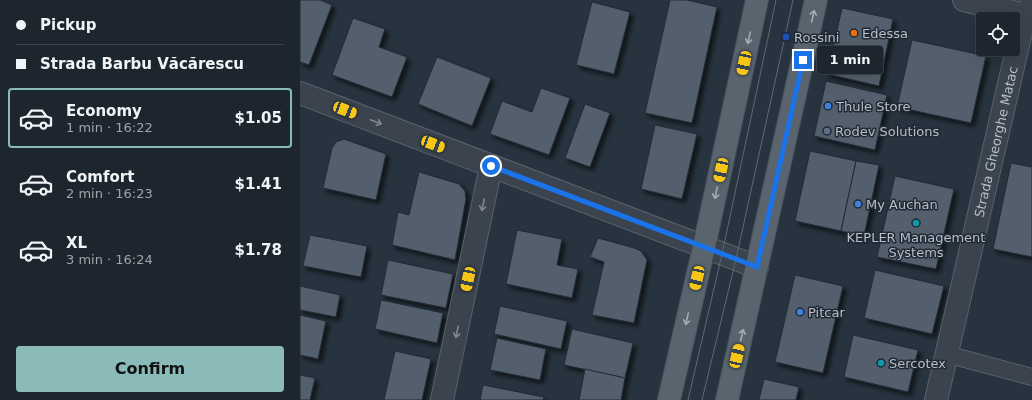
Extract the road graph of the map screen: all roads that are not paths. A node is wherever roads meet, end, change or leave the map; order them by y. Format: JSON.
{"nodes":[{"id":1,"x":758,"y":0,"type":"edge"},
{"id":2,"x":816,"y":0,"type":"edge"},
{"id":3,"x":964,"y":0,"type":"edge"},
{"id":4,"x":1027,"y":7,"type":"edge"},
{"id":5,"x":300,"y":94,"type":"edge"},
{"id":6,"x":491,"y":166,"type":"junction"},
{"id":7,"x":704,"y":247,"type":"junction"},
{"id":8,"x":757,"y":267,"type":"junction"},
{"id":9,"x":946,"y":354,"type":"junction"},
{"id":10,"x":1032,"y":377,"type":"edge"},
{"id":11,"x":442,"y":400,"type":"edge"},
{"id":12,"x":669,"y":400,"type":"edge"},
{"id":13,"x":727,"y":400,"type":"edge"},
{"id":14,"x":936,"y":400,"type":"edge"}],
"edges":[{"from":1,"to":7,"type":"main road","one_way":true},
{"from":8,"to":2,"type":"main road","one_way":true},
{"from":3,"to":4,"type":"street","name":"Strada Gheorghe Matac"},
{"from":4,"to":9,"type":"street","name":"Strada Gheorghe Matac"},
{"from":5,"to":6,"type":"street","one_way":true},
{"from":6,"to":7,"type":"street"},
{"from":6,"to":11,"type":"street","one_way":true},
{"from":7,"to":8,"type":"street"},
{"from":7,"to":12,"type":"main road","one_way":true},
{"from":13,"to":8,"type":"main road","one_way":true},
{"from":9,"to":10,"type":"lane"},
{"from":9,"to":14,"type":"street","name":"Strada Gheorghe Matac"}]}
